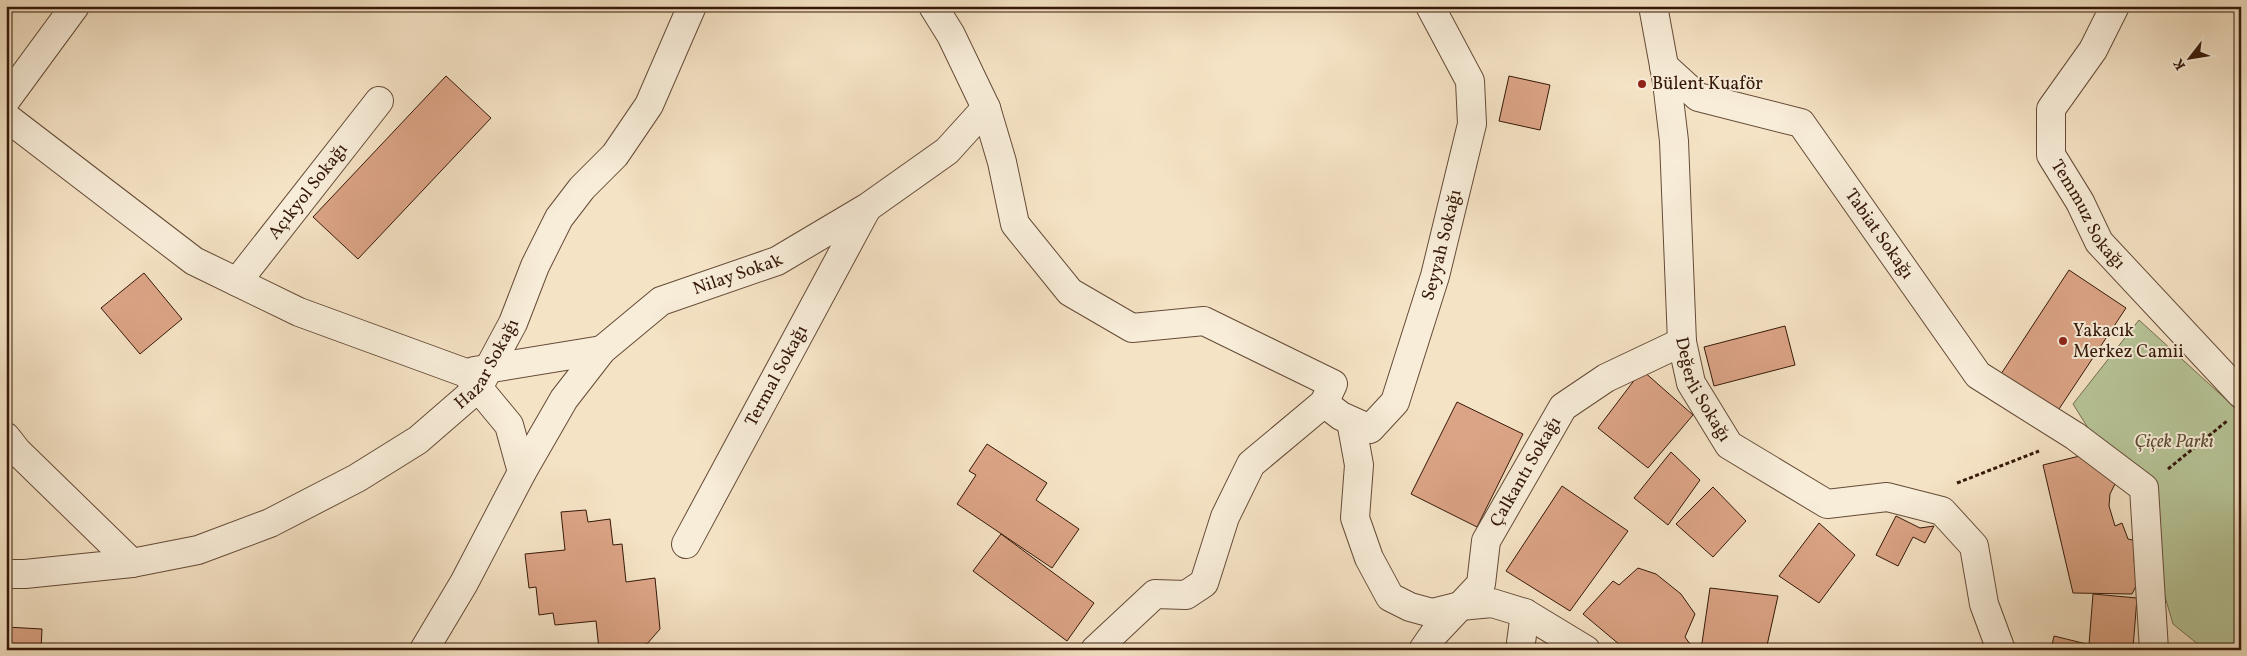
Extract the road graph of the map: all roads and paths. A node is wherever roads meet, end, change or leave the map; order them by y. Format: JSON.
{"nodes":[{"id":1,"x":75,"y":6,"type":"edge"},
{"id":2,"x":692,"y":6,"type":"edge"},
{"id":3,"x":934,"y":6,"type":"edge"},
{"id":4,"x":1430,"y":6,"type":"edge"},
{"id":5,"x":1653,"y":6,"type":"edge"},
{"id":6,"x":2115,"y":6,"type":"edge"},
{"id":7,"x":1664,"y":66,"type":"junction"},
{"id":8,"x":6,"y":100,"type":"edge"},
{"id":9,"x":379,"y":101,"type":"dead end"},
{"id":10,"x":986,"y":108,"type":"junction"},
{"id":11,"x":6,"y":117,"type":"edge"},
{"id":12,"x":868,"y":207,"type":"junction"},
{"id":13,"x":237,"y":282,"type":"junction"},
{"id":14,"x":1682,"y":342,"type":"junction"},
{"id":15,"x":602,"y":350,"type":"junction"},
{"id":16,"x":477,"y":376,"type":"junction"},
{"id":17,"x":1324,"y":403,"type":"junction"},
{"id":18,"x":2237,"y":405,"type":"edge"},
{"id":19,"x":1351,"y":421,"type":"junction"},
{"id":20,"x":2075,"y":436,"type":"junction"},
{"id":21,"x":6,"y":437,"type":"edge"},
{"id":22,"x":522,"y":472,"type":"junction"},
{"id":23,"x":2144,"y":488,"type":"junction"},
{"id":24,"x":1942,"y":511,"type":"junction"},
{"id":25,"x":686,"y":544,"type":"dead end"},
{"id":26,"x":132,"y":563,"type":"junction"},
{"id":27,"x":6,"y":574,"type":"edge"},
{"id":28,"x":1460,"y":606,"type":"junction"},
{"id":29,"x":1525,"y":613,"type":"junction"},
{"id":30,"x":424,"y":650,"type":"edge"},
{"id":31,"x":1095,"y":650,"type":"edge"},
{"id":32,"x":1423,"y":650,"type":"edge"},
{"id":33,"x":1520,"y":650,"type":"edge"},
{"id":34,"x":1586,"y":650,"type":"edge"},
{"id":35,"x":2001,"y":650,"type":"edge"},
{"id":36,"x":2154,"y":650,"type":"edge"}],
"edges":[{"from":1,"to":8,"type":"street"},
{"from":2,"to":16,"type":"street","name":"Hazar Sokağı"},
{"from":3,"to":10,"type":"street"},
{"from":4,"to":19,"type":"street","name":"Seyyah Sokağı"},
{"from":5,"to":7,"type":"street","name":"Değerli Sokağı"},
{"from":6,"to":18,"type":"street","name":"Temmuz Sokağı"},
{"from":7,"to":14,"type":"street","name":"Değerli Sokağı"},
{"from":7,"to":20,"type":"street","name":"Tabiat Sokağı"},
{"from":9,"to":13,"type":"street","name":"Açıkyol Sokağı"},
{"from":10,"to":12,"type":"street","name":"Nilay Sokak"},
{"from":10,"to":17,"type":"street"},
{"from":11,"to":13,"type":"street"},
{"from":12,"to":15,"type":"street","name":"Nilay Sokak"},
{"from":12,"to":25,"type":"street","name":"Termal Sokağı"},
{"from":13,"to":16,"type":"street"},
{"from":14,"to":24,"type":"street","name":"Değerli Sokağı"},
{"from":14,"to":28,"type":"street","name":"Çalkantı Sokağı"},
{"from":15,"to":16,"type":"street"},
{"from":15,"to":22,"type":"street","name":"Nilay Sokak"},
{"from":16,"to":22,"type":"street"},
{"from":16,"to":26,"type":"street","name":"Hazar Sokağı"},
{"from":17,"to":19,"type":"street","name":"Seyyah Sokağı"},
{"from":17,"to":31,"type":"street"},
{"from":18,"to":23,"type":"path"},
{"from":19,"to":28,"type":"street"},
{"from":20,"to":23,"type":"street","name":"Tabiat Sokağı"},
{"from":20,"to":24,"type":"path"},
{"from":21,"to":26,"type":"street"},
{"from":22,"to":30,"type":"street","name":"Nilay Sokak"},
{"from":23,"to":36,"type":"street"},
{"from":24,"to":35,"type":"street"},
{"from":26,"to":27,"type":"street","name":"Hazar Sokağı"},
{"from":28,"to":29,"type":"street"},
{"from":28,"to":32,"type":"street","name":"Çalkantı Sokağı"},
{"from":29,"to":33,"type":"street"},
{"from":29,"to":34,"type":"street"}]}
